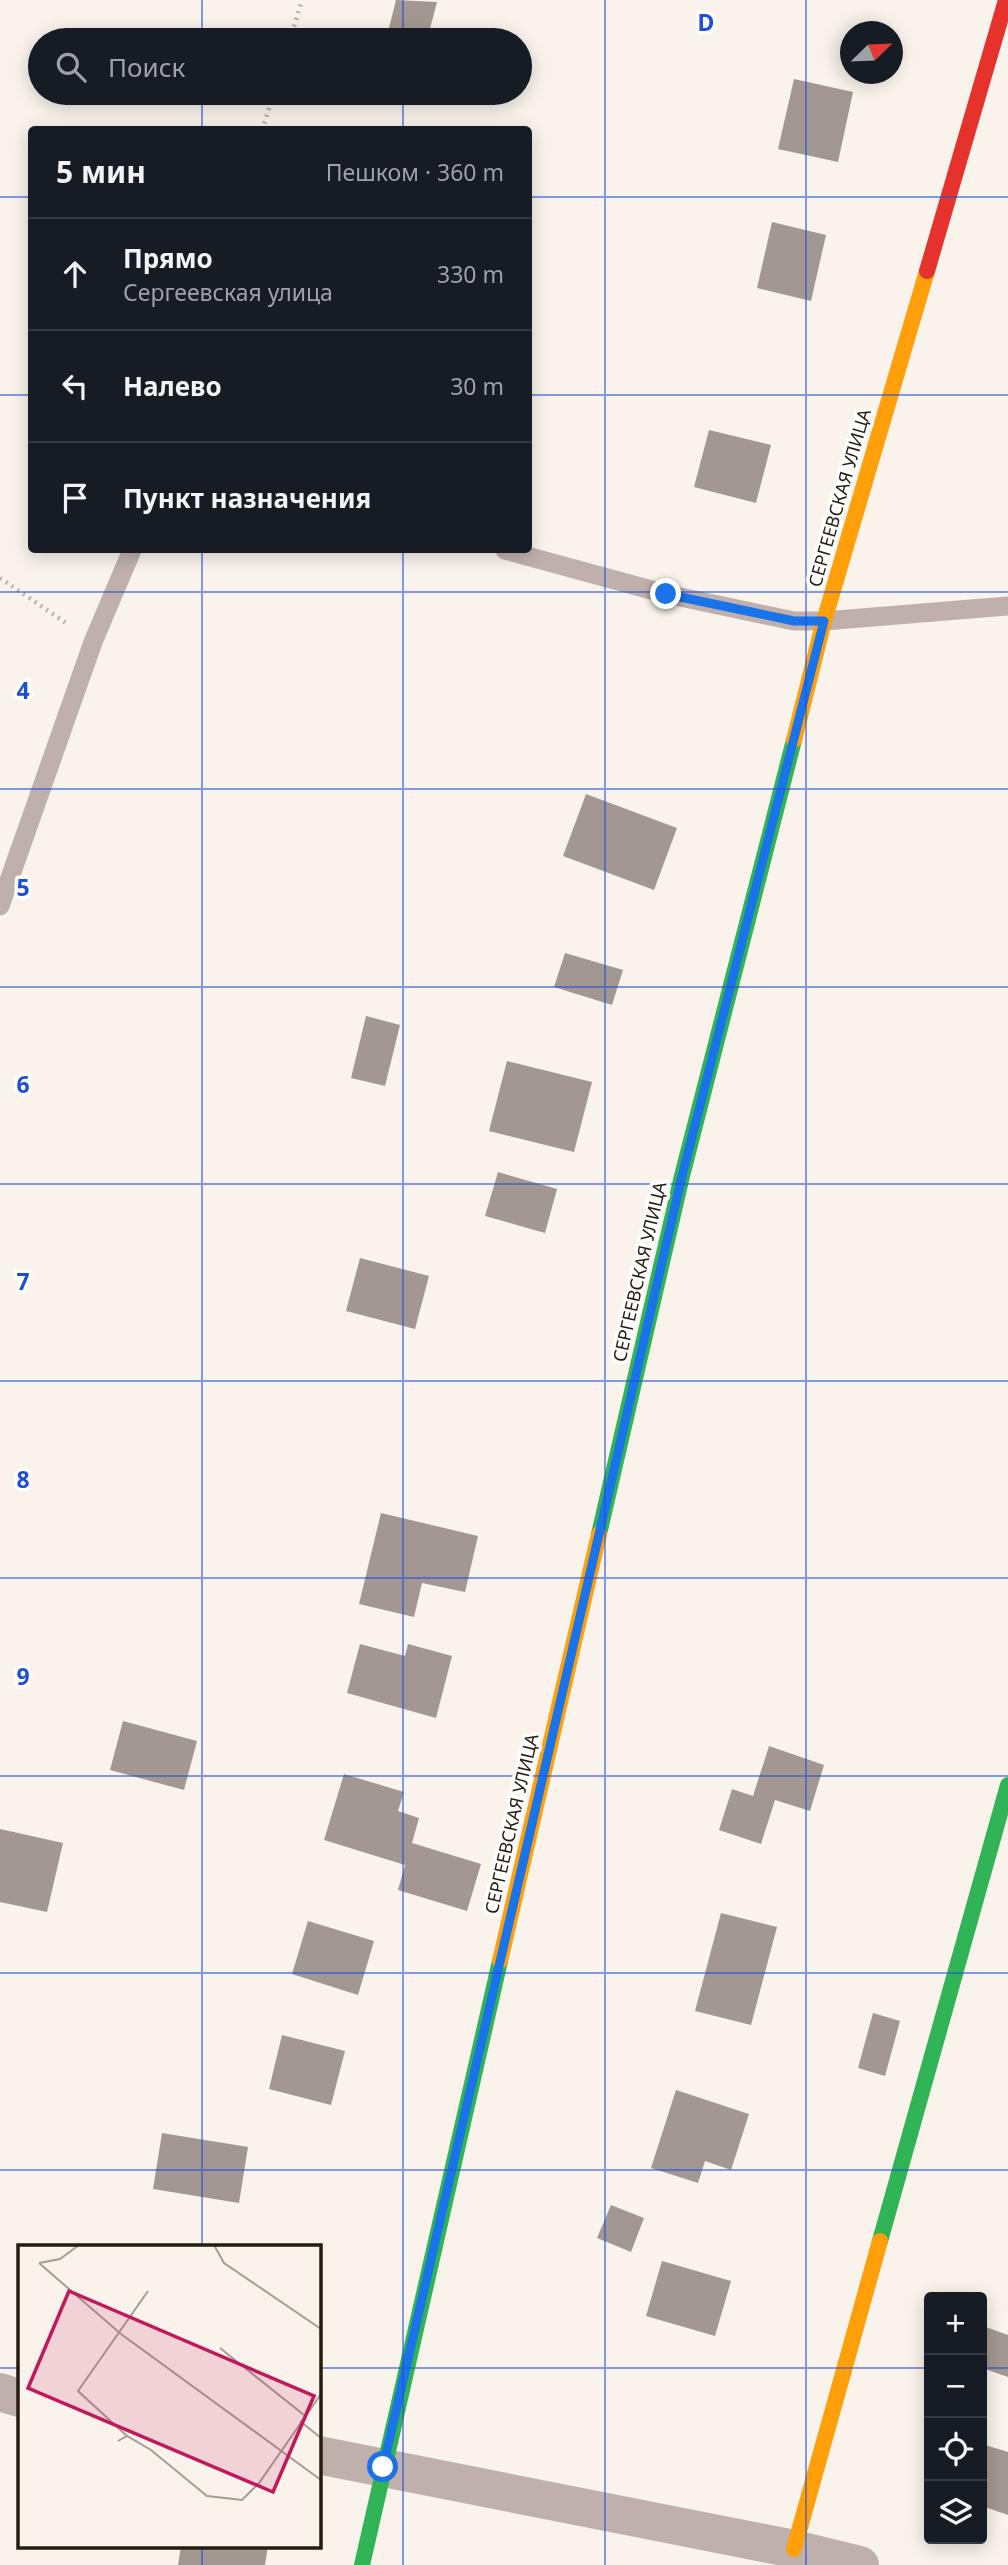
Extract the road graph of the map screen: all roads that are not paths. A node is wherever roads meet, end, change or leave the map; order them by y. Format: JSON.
{"nodes":[{"id":1,"x":1006,"y":0,"type":"edge"},
{"id":2,"x":131,"y":553,"type":"edge"},
{"id":3,"x":516,"y":553,"type":"edge"},
{"id":4,"x":1008,"y":606,"type":"edge"},
{"id":5,"x":824,"y":621,"type":"junction"},
{"id":6,"x":0,"y":906,"type":"edge"},
{"id":7,"x":1008,"y":1784,"type":"edge"},
{"id":8,"x":0,"y":2392,"type":"edge"},
{"id":9,"x":18,"y":2398,"type":"edge"},
{"id":10,"x":320,"y":2455,"type":"edge"},
{"id":11,"x":383,"y":2467,"type":"junction"},
{"id":12,"x":794,"y":2549,"type":"junction"},
{"id":13,"x":721,"y":2550,"type":"edge"},
{"id":14,"x":362,"y":2565,"type":"edge"},
{"id":15,"x":860,"y":2565,"type":"edge"}],
"edges":[{"from":1,"to":5,"type":"street","name":"СЕРГЕЕВСКАЯ УЛИЦА"},
{"from":2,"to":6,"type":"lane"},
{"from":3,"to":5,"type":"lane"},
{"from":4,"to":5,"type":"lane"},
{"from":5,"to":11,"type":"street","name":"СЕРГЕЕВСКАЯ УЛИЦА"},
{"from":7,"to":12,"type":"street"},
{"from":8,"to":9,"type":"street"},
{"from":10,"to":11,"type":"street"},
{"from":11,"to":13,"type":"street"},
{"from":11,"to":14,"type":"street","name":"СЕРГЕЕВСКАЯ УЛИЦА"},
{"from":12,"to":13,"type":"street"},
{"from":12,"to":15,"type":"street"}]}
